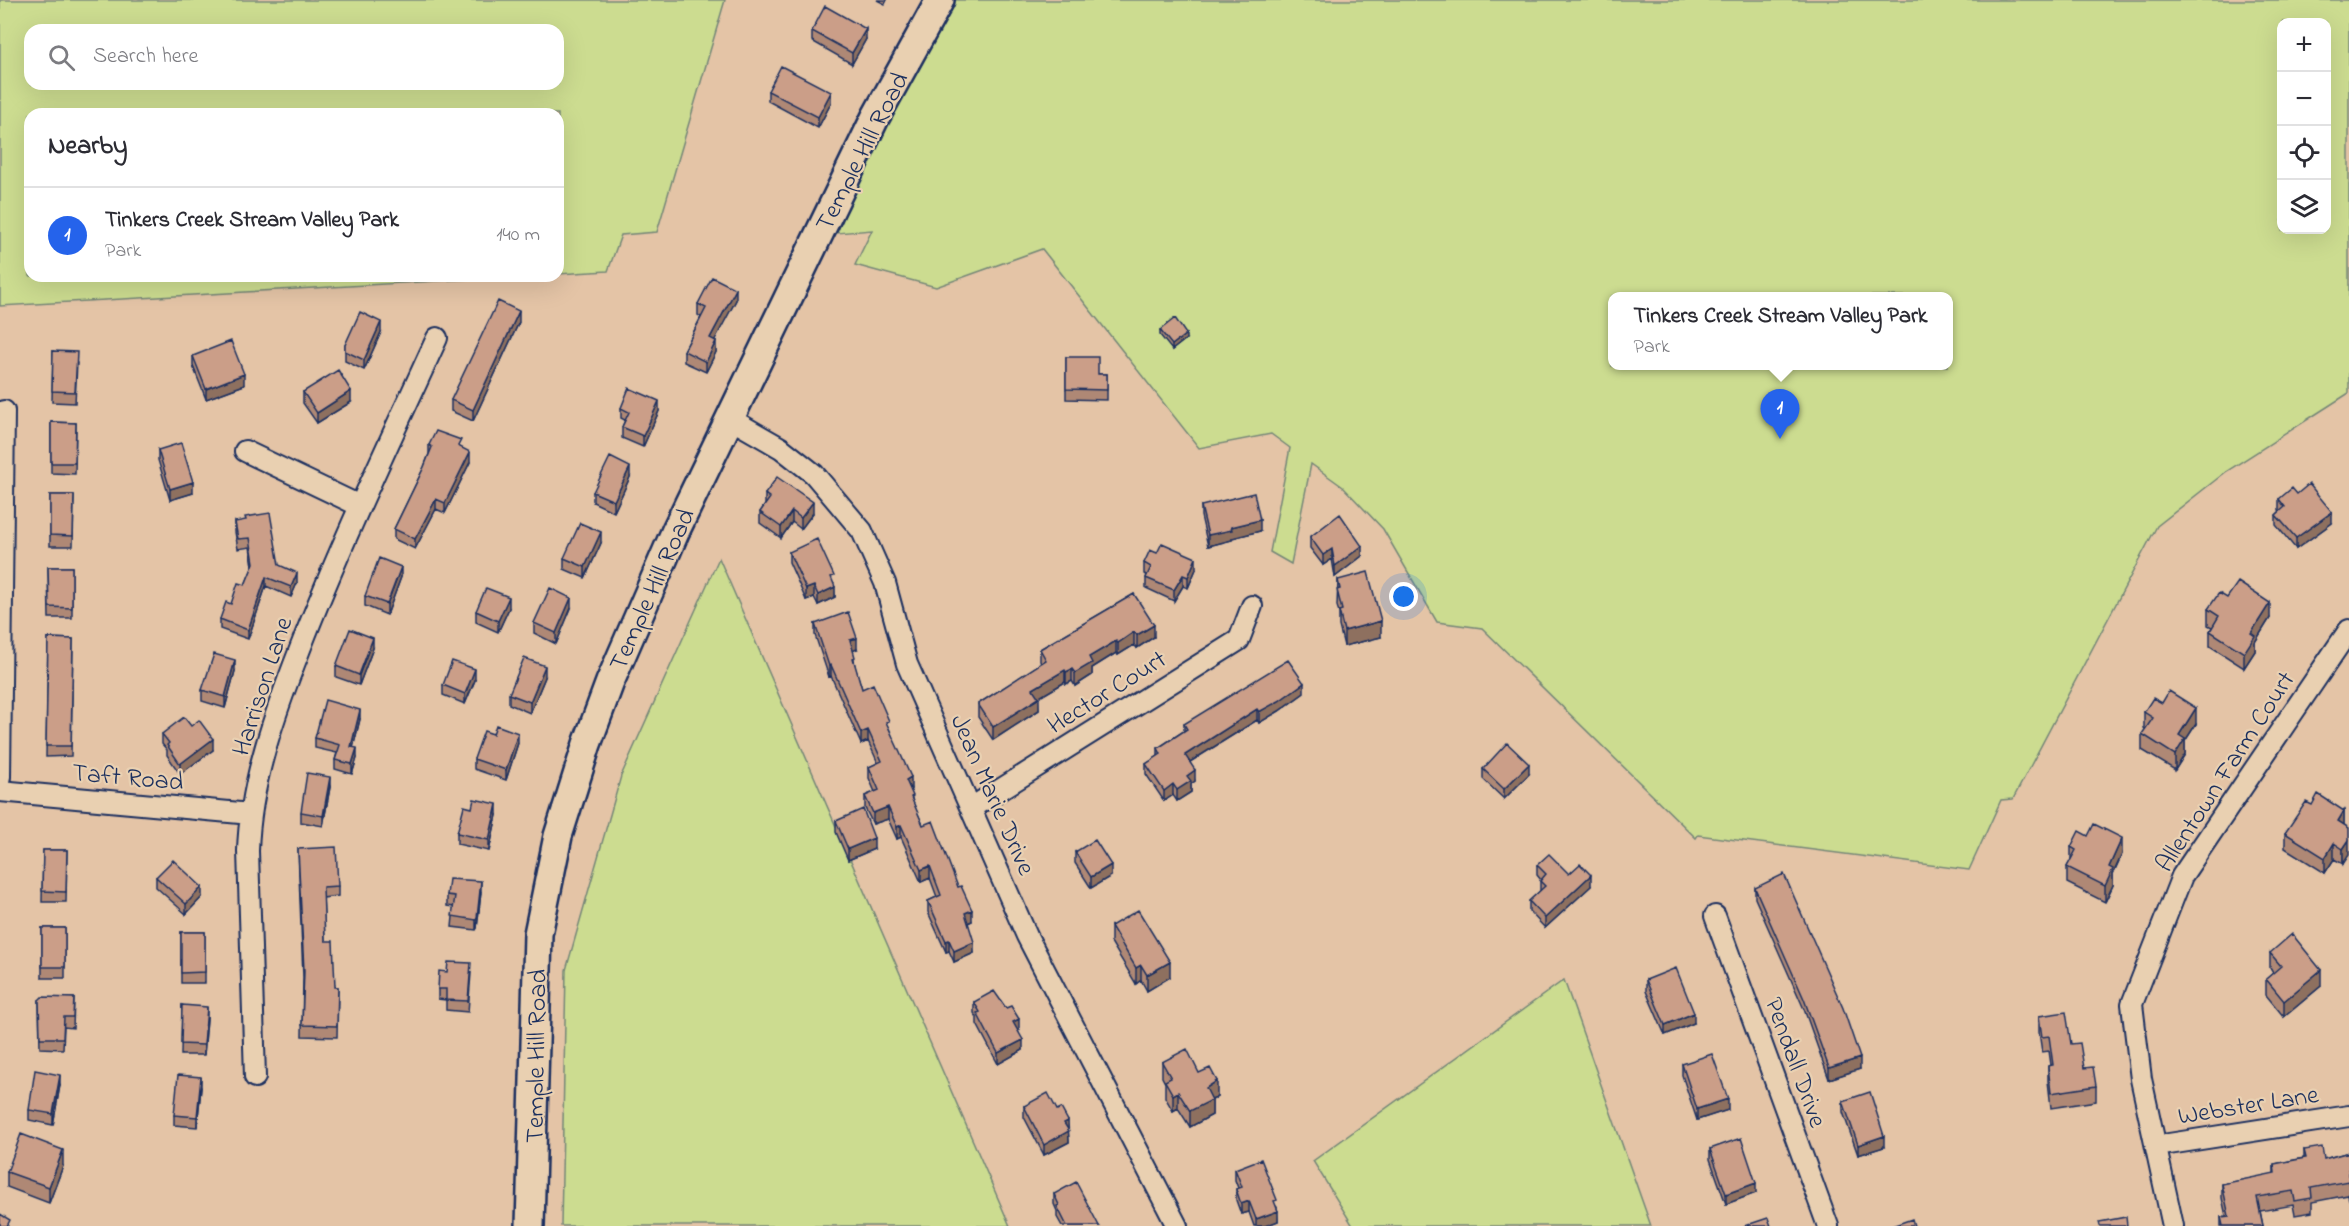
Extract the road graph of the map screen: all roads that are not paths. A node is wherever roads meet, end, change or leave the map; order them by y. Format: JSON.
{"nodes":[{"id":1,"x":940,"y":0,"type":"edge"},
{"id":2,"x":437,"y":338,"type":"dead end"},
{"id":3,"x":4,"y":411,"type":"dead end"},
{"id":4,"x":729,"y":418,"type":"junction"},
{"id":5,"x":245,"y":451,"type":"dead end"},
{"id":6,"x":360,"y":506,"type":"junction"},
{"id":7,"x":1252,"y":606,"type":"dead end"},
{"id":8,"x":2349,"y":630,"type":"edge"},
{"id":9,"x":0,"y":777,"type":"edge"},
{"id":10,"x":0,"y":791,"type":"edge"},
{"id":11,"x":971,"y":808,"type":"junction"},
{"id":12,"x":251,"y":814,"type":"junction"},
{"id":13,"x":1715,"y":916,"type":"dead end"},
{"id":14,"x":255,"y":1077,"type":"dead end"},
{"id":15,"x":2349,"y":1116,"type":"edge"},
{"id":16,"x":2156,"y":1146,"type":"junction"},
{"id":17,"x":530,"y":1226,"type":"edge"},
{"id":18,"x":1177,"y":1226,"type":"edge"},
{"id":19,"x":1828,"y":1226,"type":"edge"},
{"id":20,"x":2173,"y":1226,"type":"edge"}],
"edges":[{"from":1,"to":4,"type":"main road","name":"Temple Hill Road"},
{"from":2,"to":6,"type":"street","name":"Harrison Lane"},
{"from":3,"to":9,"type":"street"},
{"from":4,"to":11,"type":"street","name":"Jean Marie Drive"},
{"from":4,"to":17,"type":"main road","name":"Temple Hill Road"},
{"from":5,"to":6,"type":"street"},
{"from":6,"to":12,"type":"street","name":"Harrison Lane"},
{"from":7,"to":11,"type":"street","name":"Hector Court"},
{"from":8,"to":16,"type":"street","name":"Allentown Farm Court"},
{"from":10,"to":12,"type":"street","name":"Taft Road"},
{"from":11,"to":18,"type":"street","name":"Jean Marie Drive"},
{"from":12,"to":14,"type":"street","name":"Harrison Lane"},
{"from":13,"to":19,"type":"street","name":"Pendall Drive"},
{"from":15,"to":16,"type":"street","name":"Webster Lane"},
{"from":16,"to":20,"type":"street","name":"Allentown Farm Court"}]}
